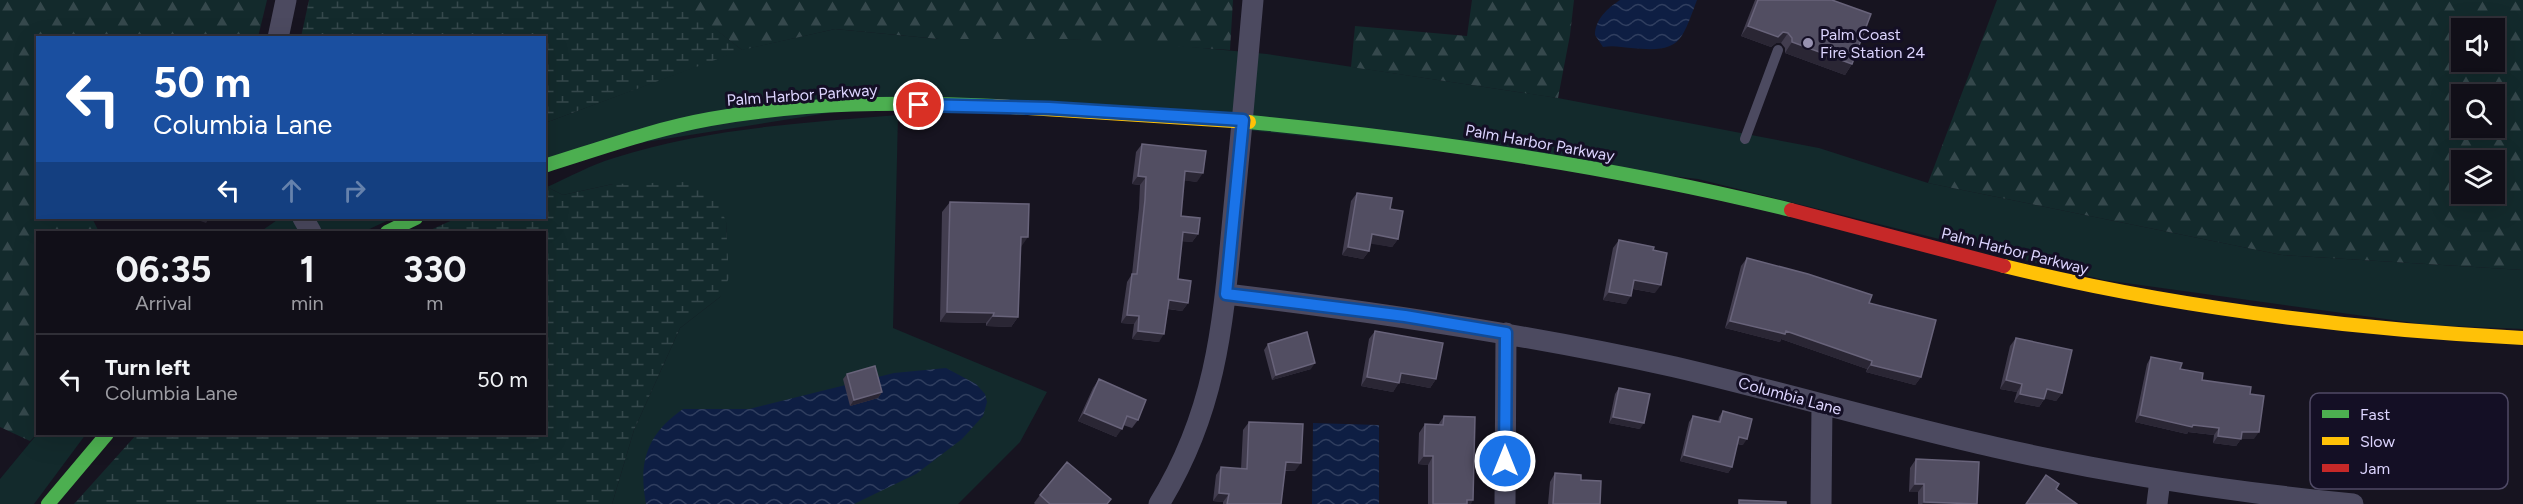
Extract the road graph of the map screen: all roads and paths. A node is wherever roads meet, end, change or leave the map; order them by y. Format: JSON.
{"nodes":[{"id":1,"x":286,"y":0,"type":"edge"},
{"id":2,"x":1253,"y":0,"type":"edge"},
{"id":3,"x":278,"y":36,"type":"edge"},
{"id":4,"x":1778,"y":50,"type":"edge"},
{"id":5,"x":1243,"y":120,"type":"junction"},
{"id":6,"x":1745,"y":139,"type":"dead end"},
{"id":7,"x":546,"y":165,"type":"edge"},
{"id":8,"x":414,"y":219,"type":"edge"},
{"id":9,"x":389,"y":231,"type":"edge"},
{"id":10,"x":1226,"y":294,"type":"junction"},
{"id":11,"x":1506,"y":333,"type":"junction"},
{"id":12,"x":2523,"y":338,"type":"edge"},
{"id":13,"x":1822,"y":404,"type":"junction"},
{"id":14,"x":106,"y":435,"type":"edge"},
{"id":15,"x":2160,"y":480,"type":"junction"},
{"id":16,"x":48,"y":504,"type":"edge"},
{"id":17,"x":1159,"y":504,"type":"edge"},
{"id":18,"x":1505,"y":504,"type":"edge"},
{"id":19,"x":1821,"y":504,"type":"edge"},
{"id":20,"x":2157,"y":504,"type":"edge"},
{"id":21,"x":2353,"y":504,"type":"edge"}],
"edges":[{"from":1,"to":3,"type":"street"},
{"from":2,"to":5,"type":"street"},
{"from":4,"to":6,"type":"lane"},
{"from":5,"to":7,"type":"street","name":"Palm Harbor Parkway"},
{"from":5,"to":10,"type":"street"},
{"from":5,"to":12,"type":"street","name":"Palm Harbor Parkway"},
{"from":8,"to":9,"type":"street"},
{"from":10,"to":11,"type":"street","name":"Columbia Lane"},
{"from":10,"to":17,"type":"street"},
{"from":11,"to":13,"type":"street","name":"Columbia Lane"},
{"from":11,"to":18,"type":"street"},
{"from":13,"to":15,"type":"street","name":"Columbia Lane"},
{"from":13,"to":19,"type":"street"},
{"from":14,"to":16,"type":"street"},
{"from":15,"to":20,"type":"street"},
{"from":15,"to":21,"type":"street","name":"Columbia Lane"}]}
